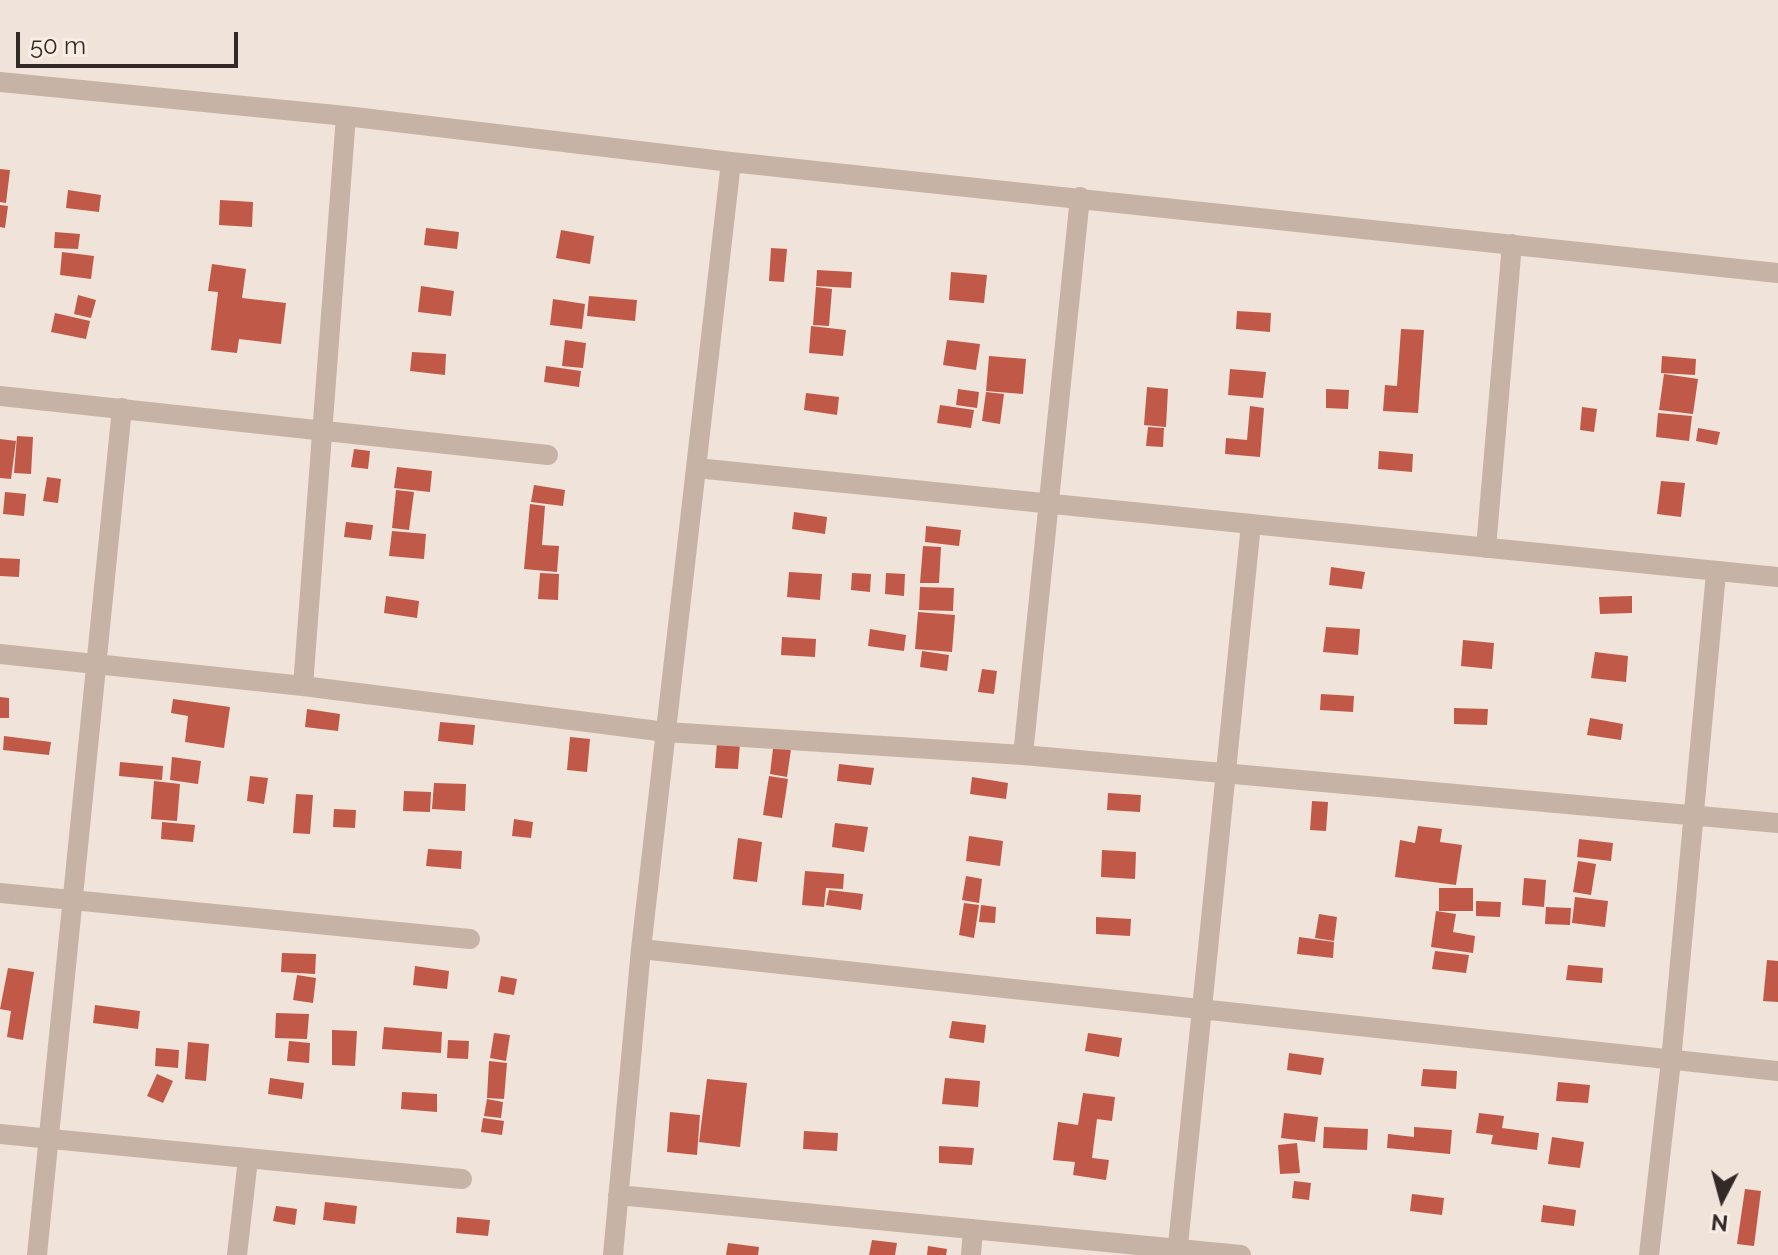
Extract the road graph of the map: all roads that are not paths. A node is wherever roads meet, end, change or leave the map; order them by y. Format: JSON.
{"nodes":[{"id":1,"x":0,"y":82,"type":"edge"},
{"id":2,"x":346,"y":116,"type":"junction"},
{"id":3,"x":731,"y":162,"type":"junction"},
{"id":4,"x":1080,"y":197,"type":"junction"},
{"id":5,"x":1512,"y":244,"type":"junction"},
{"id":6,"x":1778,"y":273,"type":"edge"},
{"id":7,"x":0,"y":396,"type":"edge"},
{"id":8,"x":122,"y":408,"type":"junction"},
{"id":9,"x":323,"y":433,"type":"junction"},
{"id":10,"x":548,"y":455,"type":"dead end"},
{"id":11,"x":696,"y":468,"type":"junction"},
{"id":12,"x":1050,"y":504,"type":"junction"},
{"id":13,"x":1251,"y":524,"type":"junction"},
{"id":14,"x":1486,"y":548,"type":"junction"},
{"id":15,"x":1716,"y":573,"type":"junction"},
{"id":16,"x":1778,"y":577,"type":"edge"},
{"id":17,"x":0,"y":654,"type":"edge"},
{"id":18,"x":94,"y":666,"type":"junction"},
{"id":19,"x":303,"y":686,"type":"junction"},
{"id":20,"x":666,"y":732,"type":"junction"},
{"id":21,"x":1023,"y":755,"type":"junction"},
{"id":22,"x":1225,"y":773,"type":"junction"},
{"id":23,"x":1694,"y":815,"type":"junction"},
{"id":24,"x":1778,"y":823,"type":"edge"},
{"id":25,"x":0,"y":893,"type":"edge"},
{"id":26,"x":74,"y":900,"type":"junction"},
{"id":27,"x":470,"y":939,"type":"dead end"},
{"id":28,"x":641,"y":949,"type":"junction"},
{"id":29,"x":1199,"y":1008,"type":"junction"},
{"id":30,"x":1671,"y":1061,"type":"junction"},
{"id":31,"x":1778,"y":1071,"type":"edge"},
{"id":32,"x":0,"y":1134,"type":"edge"},
{"id":33,"x":49,"y":1140,"type":"junction"},
{"id":34,"x":248,"y":1159,"type":"junction"},
{"id":35,"x":462,"y":1179,"type":"dead end"},
{"id":36,"x":618,"y":1195,"type":"junction"},
{"id":37,"x":973,"y":1229,"type":"junction"},
{"id":38,"x":1177,"y":1252,"type":"edge"},
{"id":39,"x":37,"y":1255,"type":"edge"},
{"id":40,"x":237,"y":1255,"type":"edge"},
{"id":41,"x":613,"y":1255,"type":"edge"},
{"id":42,"x":971,"y":1255,"type":"edge"},
{"id":43,"x":1241,"y":1255,"type":"edge"},
{"id":44,"x":1649,"y":1255,"type":"edge"}],
"edges":[{"from":1,"to":2,"type":"street"},
{"from":2,"to":3,"type":"street"},
{"from":2,"to":9,"type":"street"},
{"from":3,"to":4,"type":"street"},
{"from":3,"to":11,"type":"street"},
{"from":4,"to":5,"type":"street"},
{"from":4,"to":12,"type":"street"},
{"from":5,"to":6,"type":"street"},
{"from":5,"to":14,"type":"street"},
{"from":7,"to":8,"type":"street"},
{"from":8,"to":9,"type":"street"},
{"from":8,"to":18,"type":"street"},
{"from":9,"to":10,"type":"street"},
{"from":9,"to":19,"type":"street"},
{"from":11,"to":12,"type":"street"},
{"from":11,"to":20,"type":"street"},
{"from":12,"to":13,"type":"street"},
{"from":12,"to":21,"type":"street"},
{"from":13,"to":14,"type":"street"},
{"from":13,"to":22,"type":"street"},
{"from":14,"to":15,"type":"street"},
{"from":15,"to":16,"type":"street"},
{"from":15,"to":23,"type":"street"},
{"from":17,"to":18,"type":"street"},
{"from":18,"to":19,"type":"street"},
{"from":18,"to":26,"type":"street"},
{"from":19,"to":20,"type":"street"},
{"from":20,"to":21,"type":"street"},
{"from":20,"to":28,"type":"street"},
{"from":21,"to":22,"type":"street"},
{"from":22,"to":23,"type":"street"},
{"from":22,"to":29,"type":"street"},
{"from":23,"to":24,"type":"street"},
{"from":23,"to":30,"type":"street"},
{"from":25,"to":26,"type":"street"},
{"from":26,"to":27,"type":"street"},
{"from":26,"to":33,"type":"street"},
{"from":28,"to":29,"type":"street"},
{"from":28,"to":36,"type":"street"},
{"from":29,"to":30,"type":"street"},
{"from":29,"to":38,"type":"street"},
{"from":30,"to":31,"type":"street"},
{"from":30,"to":44,"type":"street"},
{"from":32,"to":33,"type":"street"},
{"from":33,"to":34,"type":"street"},
{"from":33,"to":39,"type":"street"},
{"from":34,"to":35,"type":"street"},
{"from":34,"to":40,"type":"street"},
{"from":36,"to":37,"type":"street"},
{"from":36,"to":41,"type":"street"},
{"from":37,"to":38,"type":"street"},
{"from":37,"to":42,"type":"street"},
{"from":38,"to":43,"type":"street"}]}
